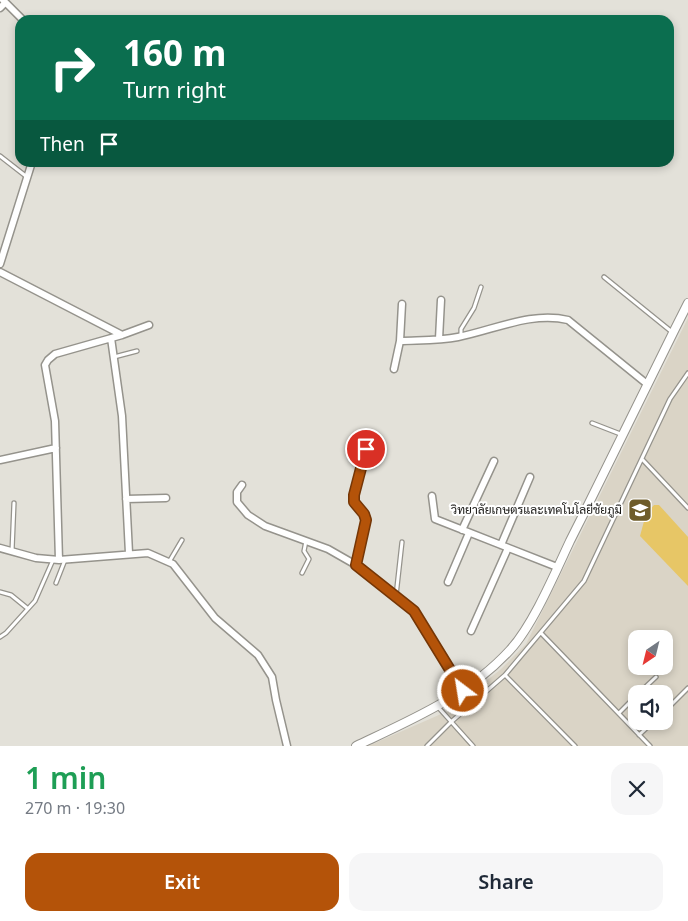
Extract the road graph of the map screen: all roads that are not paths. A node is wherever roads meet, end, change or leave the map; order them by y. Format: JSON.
{"nodes":[{"id":1,"x":4,"y":1,"type":"edge"},
{"id":2,"x":0,"y":8,"type":"edge"},
{"id":3,"x":18,"y":15,"type":"edge"},
{"id":4,"x":0,"y":156,"type":"edge"},
{"id":5,"x":30,"y":167,"type":"edge"},
{"id":6,"x":27,"y":178,"type":"junction"},
{"id":7,"x":0,"y":264,"type":"edge"},
{"id":8,"x":0,"y":272,"type":"edge"},
{"id":9,"x":604,"y":278,"type":"dead end"},
{"id":10,"x":481,"y":287,"type":"dead end"},
{"id":11,"x":441,"y":300,"type":"dead end"},
{"id":12,"x":688,"y":303,"type":"edge"},
{"id":13,"x":402,"y":304,"type":"dead end"},
{"id":14,"x":149,"y":325,"type":"dead end"},
{"id":15,"x":673,"y":333,"type":"junction"},
{"id":16,"x":122,"y":335,"type":"junction"},
{"id":17,"x":461,"y":336,"type":"junction"},
{"id":18,"x":111,"y":338,"type":"junction"},
{"id":19,"x":439,"y":339,"type":"junction"},
{"id":20,"x":400,"y":341,"type":"junction"},
{"id":21,"x":137,"y":351,"type":"dead end"},
{"id":22,"x":114,"y":357,"type":"junction"},
{"id":23,"x":394,"y":369,"type":"dead end"},
{"id":24,"x":688,"y":372,"type":"edge"},
{"id":25,"x":647,"y":384,"type":"junction"},
{"id":26,"x":592,"y":423,"type":"dead end"},
{"id":27,"x":623,"y":435,"type":"junction"},
{"id":28,"x":56,"y":448,"type":"junction"},
{"id":29,"x":366,"y":449,"type":"dead end"},
{"id":30,"x":642,"y":458,"type":"junction"},
{"id":31,"x":0,"y":460,"type":"edge"},
{"id":32,"x":494,"y":461,"type":"dead end"},
{"id":33,"x":530,"y":477,"type":"dead end"},
{"id":34,"x":242,"y":485,"type":"dead end"},
{"id":35,"x":432,"y":496,"type":"dead end"},
{"id":36,"x":166,"y":498,"type":"dead end"},
{"id":37,"x":126,"y":500,"type":"junction"},
{"id":38,"x":14,"y":503,"type":"dead end"},
{"id":39,"x":688,"y":508,"type":"edge"},
{"id":40,"x":462,"y":530,"type":"junction"},
{"id":41,"x":469,"y":533,"type":"junction"},
{"id":42,"x":182,"y":540,"type":"dead end"},
{"id":43,"x":306,"y":540,"type":"junction"},
{"id":44,"x":402,"y":542,"type":"dead end"},
{"id":45,"x":504,"y":547,"type":"junction"},
{"id":46,"x":0,"y":548,"type":"edge"},
{"id":47,"x":12,"y":551,"type":"junction"},
{"id":48,"x":129,"y":553,"type":"junction"},
{"id":49,"x":59,"y":560,"type":"junction"},
{"id":50,"x":169,"y":562,"type":"junction"},
{"id":51,"x":356,"y":565,"type":"junction"},
{"id":52,"x":557,"y":567,"type":"junction"},
{"id":53,"x":302,"y":573,"type":"dead end"},
{"id":54,"x":448,"y":582,"type":"dead end"},
{"id":55,"x":56,"y":583,"type":"dead end"},
{"id":56,"x":0,"y":592,"type":"edge"},
{"id":57,"x":396,"y":597,"type":"junction"},
{"id":58,"x":27,"y":608,"type":"junction"},
{"id":59,"x":471,"y":631,"type":"dead end"},
{"id":60,"x":540,"y":633,"type":"junction"},
{"id":61,"x":0,"y":637,"type":"edge"},
{"id":62,"x":505,"y":674,"type":"junction"},
{"id":63,"x":656,"y":677,"type":"dead end"},
{"id":64,"x":648,"y":685,"type":"edge"},
{"id":65,"x":688,"y":688,"type":"edge"},
{"id":66,"x":463,"y":691,"type":"junction"},
{"id":67,"x":673,"y":703,"type":"edge"},
{"id":68,"x":628,"y":704,"type":"edge"},
{"id":69,"x":438,"y":706,"type":"junction"},
{"id":70,"x":618,"y":713,"type":"junction"},
{"id":71,"x":451,"y":722,"type":"junction"},
{"id":72,"x":644,"y":730,"type":"edge"},
{"id":73,"x":639,"y":735,"type":"junction"},
{"id":74,"x":287,"y":746,"type":"edge"},
{"id":75,"x":356,"y":746,"type":"edge"},
{"id":76,"x":427,"y":746,"type":"edge"},
{"id":77,"x":473,"y":746,"type":"edge"},
{"id":78,"x":575,"y":746,"type":"edge"},
{"id":79,"x":650,"y":746,"type":"edge"}],
"edges":[{"from":1,"to":2,"type":"street"},
{"from":1,"to":3,"type":"street"},
{"from":4,"to":6,"type":"lane"},
{"from":5,"to":6,"type":"street"},
{"from":6,"to":7,"type":"street"},
{"from":8,"to":16,"type":"street"},
{"from":9,"to":15,"type":"lane"},
{"from":10,"to":17,"type":"lane"},
{"from":11,"to":19,"type":"street"},
{"from":12,"to":15,"type":"street"},
{"from":13,"to":20,"type":"street"},
{"from":14,"to":16,"type":"street"},
{"from":15,"to":25,"type":"street"},
{"from":16,"to":18,"type":"street"},
{"from":17,"to":19,"type":"street"},
{"from":17,"to":25,"type":"street"},
{"from":18,"to":22,"type":"street"},
{"from":18,"to":28,"type":"street"},
{"from":19,"to":20,"type":"street"},
{"from":20,"to":23,"type":"street"},
{"from":21,"to":22,"type":"lane"},
{"from":22,"to":37,"type":"street"},
{"from":24,"to":30,"type":"lane"},
{"from":25,"to":27,"type":"street"},
{"from":26,"to":27,"type":"lane"},
{"from":27,"to":52,"type":"street"},
{"from":28,"to":31,"type":"street"},
{"from":28,"to":49,"type":"street"},
{"from":29,"to":51,"type":"street"},
{"from":30,"to":39,"type":"lane"},
{"from":30,"to":60,"type":"lane"},
{"from":32,"to":40,"type":"street"},
{"from":33,"to":45,"type":"street"},
{"from":34,"to":43,"type":"street"},
{"from":35,"to":40,"type":"street"},
{"from":36,"to":37,"type":"street"},
{"from":37,"to":48,"type":"street"},
{"from":38,"to":47,"type":"lane"},
{"from":40,"to":41,"type":"street"},
{"from":41,"to":45,"type":"street"},
{"from":41,"to":54,"type":"street"},
{"from":42,"to":50,"type":"lane"},
{"from":43,"to":51,"type":"street"},
{"from":43,"to":53,"type":"lane"},
{"from":44,"to":57,"type":"lane"},
{"from":45,"to":52,"type":"street"},
{"from":45,"to":59,"type":"street"},
{"from":46,"to":47,"type":"street"},
{"from":47,"to":49,"type":"street"},
{"from":48,"to":49,"type":"street"},
{"from":48,"to":50,"type":"street"},
{"from":49,"to":55,"type":"lane"},
{"from":49,"to":58,"type":"lane"},
{"from":50,"to":74,"type":"street"},
{"from":51,"to":57,"type":"street"},
{"from":52,"to":66,"type":"street"},
{"from":56,"to":58,"type":"lane"},
{"from":57,"to":66,"type":"street"},
{"from":58,"to":61,"type":"lane"},
{"from":60,"to":62,"type":"lane"},
{"from":60,"to":70,"type":"lane"},
{"from":62,"to":71,"type":"lane"},
{"from":62,"to":78,"type":"lane"},
{"from":63,"to":64,"type":"lane"},
{"from":65,"to":67,"type":"lane"},
{"from":66,"to":69,"type":"street"},
{"from":68,"to":70,"type":"lane"},
{"from":69,"to":71,"type":"lane"},
{"from":69,"to":75,"type":"street"},
{"from":70,"to":73,"type":"lane"},
{"from":71,"to":76,"type":"lane"},
{"from":71,"to":77,"type":"lane"},
{"from":72,"to":73,"type":"lane"},
{"from":73,"to":79,"type":"lane"}]}
